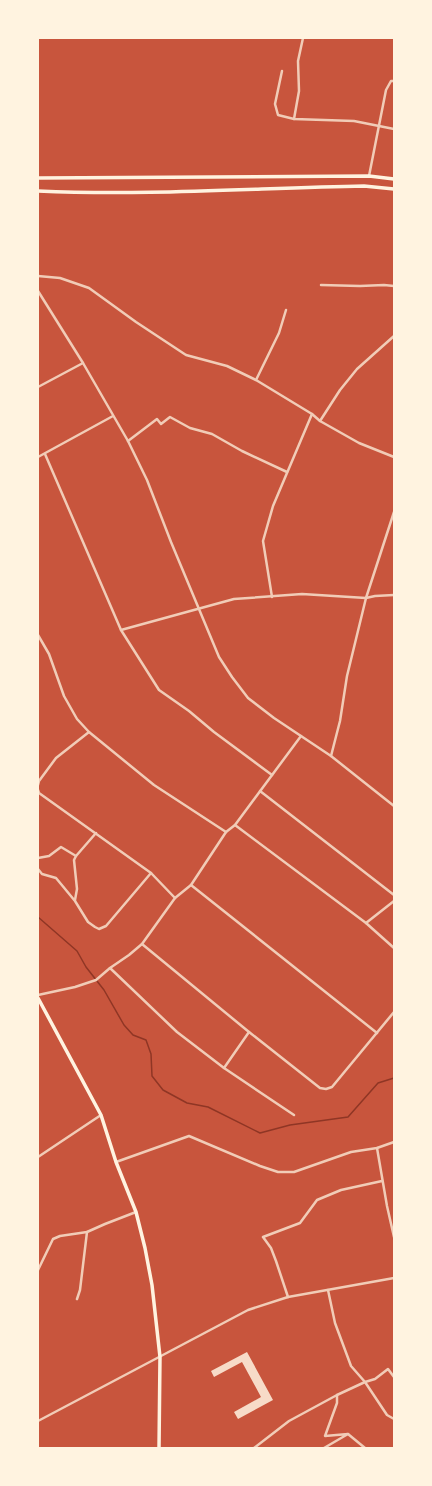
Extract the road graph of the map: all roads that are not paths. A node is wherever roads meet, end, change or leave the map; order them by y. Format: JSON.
{"nodes":[{"id":1,"x":303,"y":38,"type":"edge"},
{"id":2,"x":282,"y":71,"type":"dead end"},
{"id":3,"x":394,"y":81,"type":"edge"},
{"id":4,"x":294,"y":119,"type":"junction"},
{"id":5,"x":380,"y":126,"type":"junction"},
{"id":6,"x":394,"y":129,"type":"edge"},
{"id":7,"x":369,"y":176,"type":"junction"},
{"id":8,"x":38,"y":178,"type":"edge"},
{"id":9,"x":394,"y":179,"type":"edge"},
{"id":10,"x":394,"y":189,"type":"edge"},
{"id":11,"x":38,"y":191,"type":"edge"},
{"id":12,"x":38,"y":276,"type":"edge"},
{"id":13,"x":322,"y":285,"type":"dead end"},
{"id":14,"x":394,"y":286,"type":"edge"},
{"id":15,"x":38,"y":291,"type":"edge"},
{"id":16,"x":286,"y":310,"type":"dead end"},
{"id":17,"x":394,"y":336,"type":"edge"},
{"id":18,"x":83,"y":363,"type":"junction"},
{"id":19,"x":256,"y":380,"type":"junction"},
{"id":20,"x":38,"y":388,"type":"edge"},
{"id":21,"x":312,"y":414,"type":"junction"},
{"id":22,"x":113,"y":416,"type":"junction"},
{"id":23,"x":320,"y":421,"type":"junction"},
{"id":24,"x":128,"y":441,"type":"junction"},
{"id":25,"x":45,"y":454,"type":"junction"},
{"id":26,"x":38,"y":457,"type":"edge"},
{"id":27,"x":394,"y":457,"type":"edge"},
{"id":28,"x":287,"y":472,"type":"junction"},
{"id":29,"x":394,"y":512,"type":"edge"},
{"id":30,"x":394,"y":595,"type":"edge"},
{"id":31,"x":272,"y":597,"type":"junction"},
{"id":32,"x":366,"y":598,"type":"junction"},
{"id":33,"x":198,"y":608,"type":"junction"},
{"id":34,"x":121,"y":630,"type":"junction"},
{"id":35,"x":38,"y":635,"type":"edge"},
{"id":36,"x":90,"y":732,"type":"junction"},
{"id":37,"x":301,"y":736,"type":"junction"},
{"id":38,"x":331,"y":756,"type":"junction"},
{"id":39,"x":272,"y":775,"type":"junction"},
{"id":40,"x":38,"y":785,"type":"edge"},
{"id":41,"x":260,"y":791,"type":"junction"},
{"id":42,"x":38,"y":792,"type":"edge"},
{"id":43,"x":394,"y":805,"type":"edge"},
{"id":44,"x":235,"y":825,"type":"junction"},
{"id":45,"x":226,"y":832,"type":"junction"},
{"id":46,"x":96,"y":833,"type":"junction"},
{"id":47,"x":76,"y":856,"type":"junction"},
{"id":48,"x":38,"y":858,"type":"edge"},
{"id":49,"x":38,"y":869,"type":"edge"},
{"id":50,"x":151,"y":872,"type":"junction"},
{"id":51,"x":191,"y":885,"type":"junction"},
{"id":52,"x":394,"y":895,"type":"edge"},
{"id":53,"x":175,"y":898,"type":"junction"},
{"id":54,"x":394,"y":900,"type":"edge"},
{"id":55,"x":75,"y":901,"type":"junction"},
{"id":56,"x":366,"y":923,"type":"junction"},
{"id":57,"x":142,"y":944,"type":"junction"},
{"id":58,"x":394,"y":948,"type":"edge"},
{"id":59,"x":110,"y":968,"type":"junction"},
{"id":60,"x":38,"y":997,"type":"edge"},
{"id":61,"x":394,"y":1012,"type":"edge"},
{"id":62,"x":249,"y":1032,"type":"junction"},
{"id":63,"x":377,"y":1033,"type":"junction"},
{"id":64,"x":224,"y":1068,"type":"junction"},
{"id":65,"x":101,"y":1115,"type":"junction"},
{"id":66,"x":294,"y":1115,"type":"dead end"},
{"id":67,"x":394,"y":1142,"type":"edge"},
{"id":68,"x":377,"y":1148,"type":"junction"},
{"id":69,"x":38,"y":1157,"type":"edge"},
{"id":70,"x":116,"y":1162,"type":"junction"},
{"id":71,"x":382,"y":1181,"type":"junction"},
{"id":72,"x":136,"y":1212,"type":"junction"},
{"id":73,"x":87,"y":1232,"type":"junction"},
{"id":74,"x":394,"y":1238,"type":"edge"},
{"id":75,"x":38,"y":1270,"type":"edge"},
{"id":76,"x":394,"y":1278,"type":"edge"},
{"id":77,"x":328,"y":1290,"type":"junction"},
{"id":78,"x":288,"y":1297,"type":"junction"},
{"id":79,"x":77,"y":1299,"type":"dead end"},
{"id":80,"x":160,"y":1357,"type":"junction"},
{"id":81,"x":394,"y":1377,"type":"edge"},
{"id":82,"x":365,"y":1382,"type":"junction"},
{"id":83,"x":337,"y":1395,"type":"junction"},
{"id":84,"x":394,"y":1420,"type":"edge"},
{"id":85,"x":38,"y":1421,"type":"edge"},
{"id":86,"x":348,"y":1434,"type":"junction"},
{"id":87,"x":159,"y":1448,"type":"edge"},
{"id":88,"x":254,"y":1448,"type":"edge"},
{"id":89,"x":324,"y":1448,"type":"edge"},
{"id":90,"x":365,"y":1448,"type":"edge"}],
"edges":[{"from":1,"to":4,"type":"street"},
{"from":2,"to":4,"type":"street"},
{"from":3,"to":5,"type":"street"},
{"from":4,"to":5,"type":"street"},
{"from":5,"to":6,"type":"street"},
{"from":5,"to":7,"type":"street"},
{"from":7,"to":8,"type":"main road"},
{"from":7,"to":9,"type":"main road"},
{"from":10,"to":11,"type":"main road"},
{"from":12,"to":19,"type":"street"},
{"from":13,"to":14,"type":"street"},
{"from":15,"to":18,"type":"street"},
{"from":16,"to":19,"type":"street"},
{"from":17,"to":23,"type":"street"},
{"from":18,"to":20,"type":"street"},
{"from":18,"to":22,"type":"street"},
{"from":19,"to":21,"type":"street"},
{"from":21,"to":23,"type":"street"},
{"from":21,"to":28,"type":"street"},
{"from":22,"to":24,"type":"street"},
{"from":22,"to":25,"type":"street"},
{"from":23,"to":27,"type":"street"},
{"from":24,"to":28,"type":"street"},
{"from":24,"to":33,"type":"street"},
{"from":25,"to":26,"type":"street"},
{"from":25,"to":34,"type":"street"},
{"from":28,"to":31,"type":"street"},
{"from":29,"to":32,"type":"street"},
{"from":30,"to":32,"type":"street"},
{"from":31,"to":32,"type":"street"},
{"from":31,"to":33,"type":"street"},
{"from":32,"to":38,"type":"street"},
{"from":33,"to":34,"type":"street"},
{"from":33,"to":37,"type":"street"},
{"from":34,"to":39,"type":"street"},
{"from":35,"to":36,"type":"street"},
{"from":36,"to":40,"type":"street"},
{"from":36,"to":45,"type":"street"},
{"from":37,"to":38,"type":"street"},
{"from":37,"to":39,"type":"street"},
{"from":38,"to":43,"type":"street"},
{"from":39,"to":41,"type":"street"},
{"from":41,"to":44,"type":"street"},
{"from":41,"to":52,"type":"street"},
{"from":42,"to":46,"type":"street"},
{"from":44,"to":45,"type":"street"},
{"from":44,"to":56,"type":"street"},
{"from":45,"to":51,"type":"street"},
{"from":46,"to":47,"type":"street"},
{"from":46,"to":50,"type":"street"},
{"from":47,"to":48,"type":"street"},
{"from":47,"to":55,"type":"street"},
{"from":49,"to":55,"type":"street"},
{"from":50,"to":53,"type":"street"},
{"from":50,"to":55,"type":"street"},
{"from":51,"to":53,"type":"street"},
{"from":51,"to":63,"type":"street"},
{"from":53,"to":57,"type":"street"},
{"from":54,"to":56,"type":"street"},
{"from":56,"to":58,"type":"street"},
{"from":57,"to":59,"type":"street"},
{"from":57,"to":62,"type":"street"},
{"from":59,"to":60,"type":"street"},
{"from":59,"to":64,"type":"street"},
{"from":60,"to":65,"type":"main road"},
{"from":61,"to":63,"type":"street"},
{"from":62,"to":63,"type":"street"},
{"from":62,"to":64,"type":"street"},
{"from":64,"to":66,"type":"street"},
{"from":65,"to":69,"type":"street"},
{"from":65,"to":70,"type":"main road"},
{"from":67,"to":68,"type":"street"},
{"from":68,"to":70,"type":"street"},
{"from":68,"to":71,"type":"street"},
{"from":70,"to":72,"type":"main road"},
{"from":71,"to":74,"type":"street"},
{"from":71,"to":78,"type":"street"},
{"from":72,"to":73,"type":"street"},
{"from":72,"to":80,"type":"main road"},
{"from":73,"to":75,"type":"street"},
{"from":73,"to":79,"type":"street"},
{"from":76,"to":77,"type":"street"},
{"from":77,"to":78,"type":"street"},
{"from":77,"to":82,"type":"street"},
{"from":78,"to":80,"type":"street"},
{"from":80,"to":85,"type":"street"},
{"from":80,"to":87,"type":"main road"},
{"from":81,"to":82,"type":"street"},
{"from":82,"to":83,"type":"street"},
{"from":82,"to":84,"type":"street"},
{"from":83,"to":86,"type":"street"},
{"from":83,"to":88,"type":"street"},
{"from":86,"to":89,"type":"street"},
{"from":86,"to":90,"type":"street"}]}
